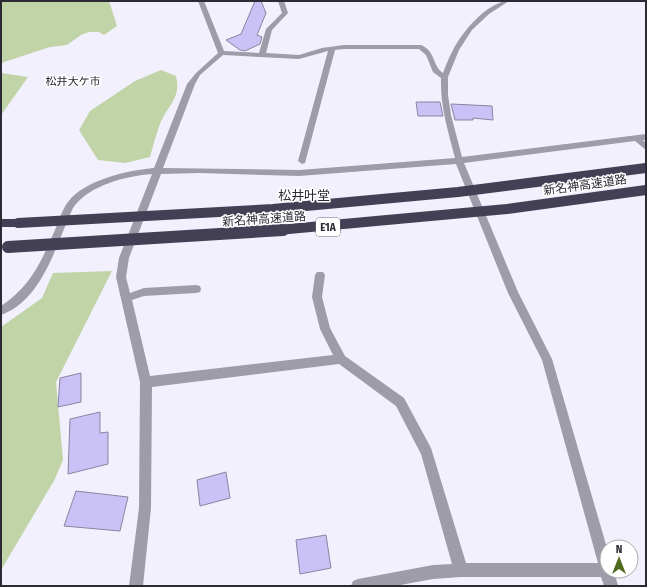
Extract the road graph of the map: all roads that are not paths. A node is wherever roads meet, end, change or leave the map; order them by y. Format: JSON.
{"nodes":[{"id":1,"x":201,"y":1,"type":"edge"},
{"id":2,"x":281,"y":1,"type":"edge"},
{"id":3,"x":506,"y":1,"type":"edge"},
{"id":4,"x":332,"y":49,"type":"junction"},
{"id":5,"x":221,"y":53,"type":"junction"},
{"id":6,"x":262,"y":56,"type":"junction"},
{"id":7,"x":445,"y":77,"type":"junction"},
{"id":8,"x":642,"y":138,"type":"edge"},
{"id":9,"x":646,"y":147,"type":"edge"},
{"id":10,"x":459,"y":160,"type":"junction"},
{"id":11,"x":302,"y":161,"type":"dead end"},
{"id":12,"x":646,"y":168,"type":"edge"},
{"id":13,"x":156,"y":172,"type":"junction"},
{"id":14,"x":646,"y":190,"type":"edge"},
{"id":15,"x":1,"y":223,"type":"edge"},
{"id":16,"x":4,"y":247,"type":"edge"},
{"id":17,"x":320,"y":275,"type":"dead end"},
{"id":18,"x":196,"y":289,"type":"dead end"},
{"id":19,"x":126,"y":298,"type":"junction"},
{"id":20,"x":1,"y":311,"type":"edge"},
{"id":21,"x":341,"y":358,"type":"junction"},
{"id":22,"x":146,"y":382,"type":"junction"},
{"id":23,"x":599,"y":545,"type":"edge"},
{"id":24,"x":461,"y":570,"type":"junction"},
{"id":25,"x":599,"y":570,"type":"edge"},
{"id":26,"x":136,"y":586,"type":"edge"},
{"id":27,"x":358,"y":586,"type":"edge"}],
"edges":[{"from":1,"to":5,"type":"street"},
{"from":2,"to":6,"type":"street"},
{"from":3,"to":7,"type":"street"},
{"from":4,"to":6,"type":"street"},
{"from":4,"to":7,"type":"street"},
{"from":4,"to":11,"type":"street"},
{"from":5,"to":6,"type":"street"},
{"from":5,"to":13,"type":"street"},
{"from":7,"to":10,"type":"street"},
{"from":8,"to":9,"type":"street"},
{"from":8,"to":10,"type":"street"},
{"from":10,"to":13,"type":"street"},
{"from":10,"to":23,"type":"street"},
{"from":12,"to":15,"type":"highway","name":"新名神高速道路","number":"E1A","bridge":true},
{"from":13,"to":19,"type":"street"},
{"from":13,"to":20,"type":"street"},
{"from":14,"to":16,"type":"highway","name":"新名神高速道路","number":"E1A","bridge":true},
{"from":17,"to":21,"type":"street"},
{"from":18,"to":19,"type":"street"},
{"from":19,"to":22,"type":"street"},
{"from":21,"to":22,"type":"street"},
{"from":21,"to":24,"type":"street"},
{"from":22,"to":26,"type":"street"},
{"from":24,"to":25,"type":"street"},
{"from":24,"to":27,"type":"street"}]}
